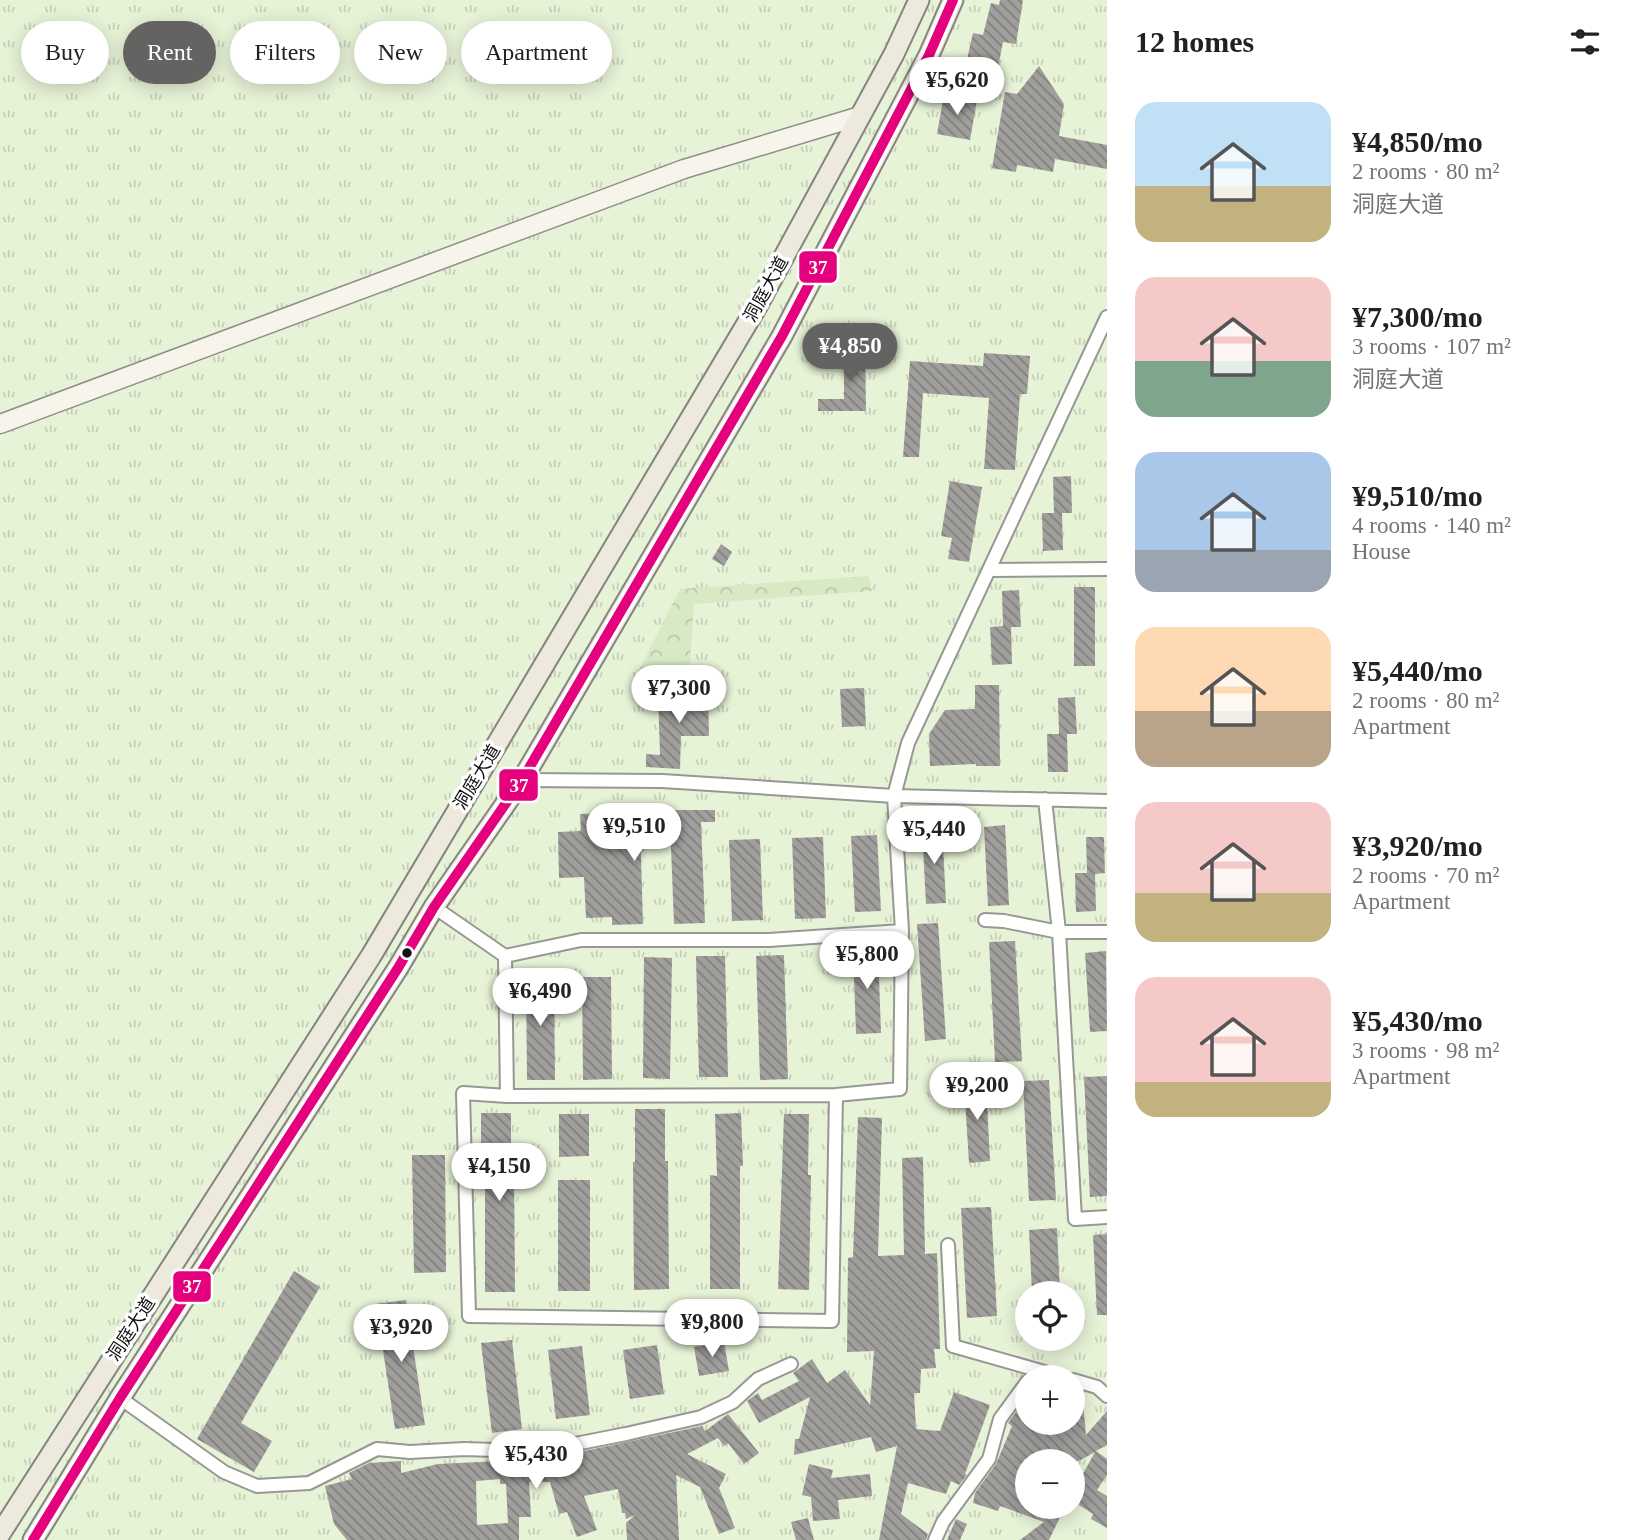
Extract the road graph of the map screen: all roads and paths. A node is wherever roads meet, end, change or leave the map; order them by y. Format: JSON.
{"nodes":[{"id":1,"x":919,"y":0,"type":"edge"},
{"id":2,"x":953,"y":0,"type":"edge"},
{"id":3,"x":860,"y":116,"type":"junction"},
{"id":4,"x":1107,"y":317,"type":"edge"},
{"id":5,"x":0,"y":424,"type":"edge"},
{"id":6,"x":1107,"y":569,"type":"edge"},
{"id":7,"x":989,"y":570,"type":"junction"},
{"id":8,"x":522,"y":780,"type":"junction"},
{"id":9,"x":894,"y":796,"type":"junction"},
{"id":10,"x":1045,"y":799,"type":"junction"},
{"id":11,"x":1107,"y":801,"type":"edge"},
{"id":12,"x":434,"y":907,"type":"junction"},
{"id":13,"x":985,"y":919,"type":"dead end"},
{"id":14,"x":902,"y":931,"type":"junction"},
{"id":15,"x":1059,"y":932,"type":"junction"},
{"id":16,"x":1107,"y":932,"type":"edge"},
{"id":17,"x":505,"y":956,"type":"junction"},
{"id":18,"x":836,"y":1095,"type":"junction"},
{"id":19,"x":507,"y":1096,"type":"junction"},
{"id":20,"x":1107,"y":1217,"type":"edge"},
{"id":21,"x":948,"y":1245,"type":"dead end"},
{"id":22,"x":791,"y":1364,"type":"dead end"},
{"id":23,"x":1015,"y":1367,"type":"edge"},
{"id":24,"x":1085,"y":1384,"type":"edge"},
{"id":25,"x":1107,"y":1396,"type":"edge"},
{"id":26,"x":120,"y":1398,"type":"junction"},
{"id":27,"x":1015,"y":1398,"type":"edge"},
{"id":28,"x":0,"y":1534,"type":"edge"},
{"id":29,"x":33,"y":1540,"type":"edge"},
{"id":30,"x":935,"y":1540,"type":"edge"}],
"edges":[{"from":1,"to":3,"type":"main road","name":"洞庭大道"},
{"from":2,"to":8,"type":"main road","name":"洞庭大道"},
{"from":3,"to":5,"type":"street"},
{"from":3,"to":28,"type":"main road","name":"洞庭大道"},
{"from":4,"to":7,"type":"street"},
{"from":6,"to":7,"type":"street"},
{"from":7,"to":9,"type":"street"},
{"from":8,"to":9,"type":"street"},
{"from":8,"to":12,"type":"main road","name":"洞庭大道"},
{"from":9,"to":10,"type":"street"},
{"from":9,"to":14,"type":"street"},
{"from":10,"to":11,"type":"street"},
{"from":10,"to":15,"type":"street"},
{"from":12,"to":17,"type":"street"},
{"from":12,"to":26,"type":"main road","name":"洞庭大道"},
{"from":13,"to":15,"type":"street"},
{"from":14,"to":17,"type":"street"},
{"from":14,"to":18,"type":"street"},
{"from":15,"to":16,"type":"street"},
{"from":15,"to":20,"type":"street"},
{"from":17,"to":19,"type":"street"},
{"from":18,"to":19,"type":"street"},
{"from":18,"to":19,"type":"street"},
{"from":21,"to":23,"type":"street"},
{"from":22,"to":26,"type":"street"},
{"from":24,"to":25,"type":"street"},
{"from":26,"to":29,"type":"main road","name":"洞庭大道"},
{"from":27,"to":30,"type":"street"}]}
